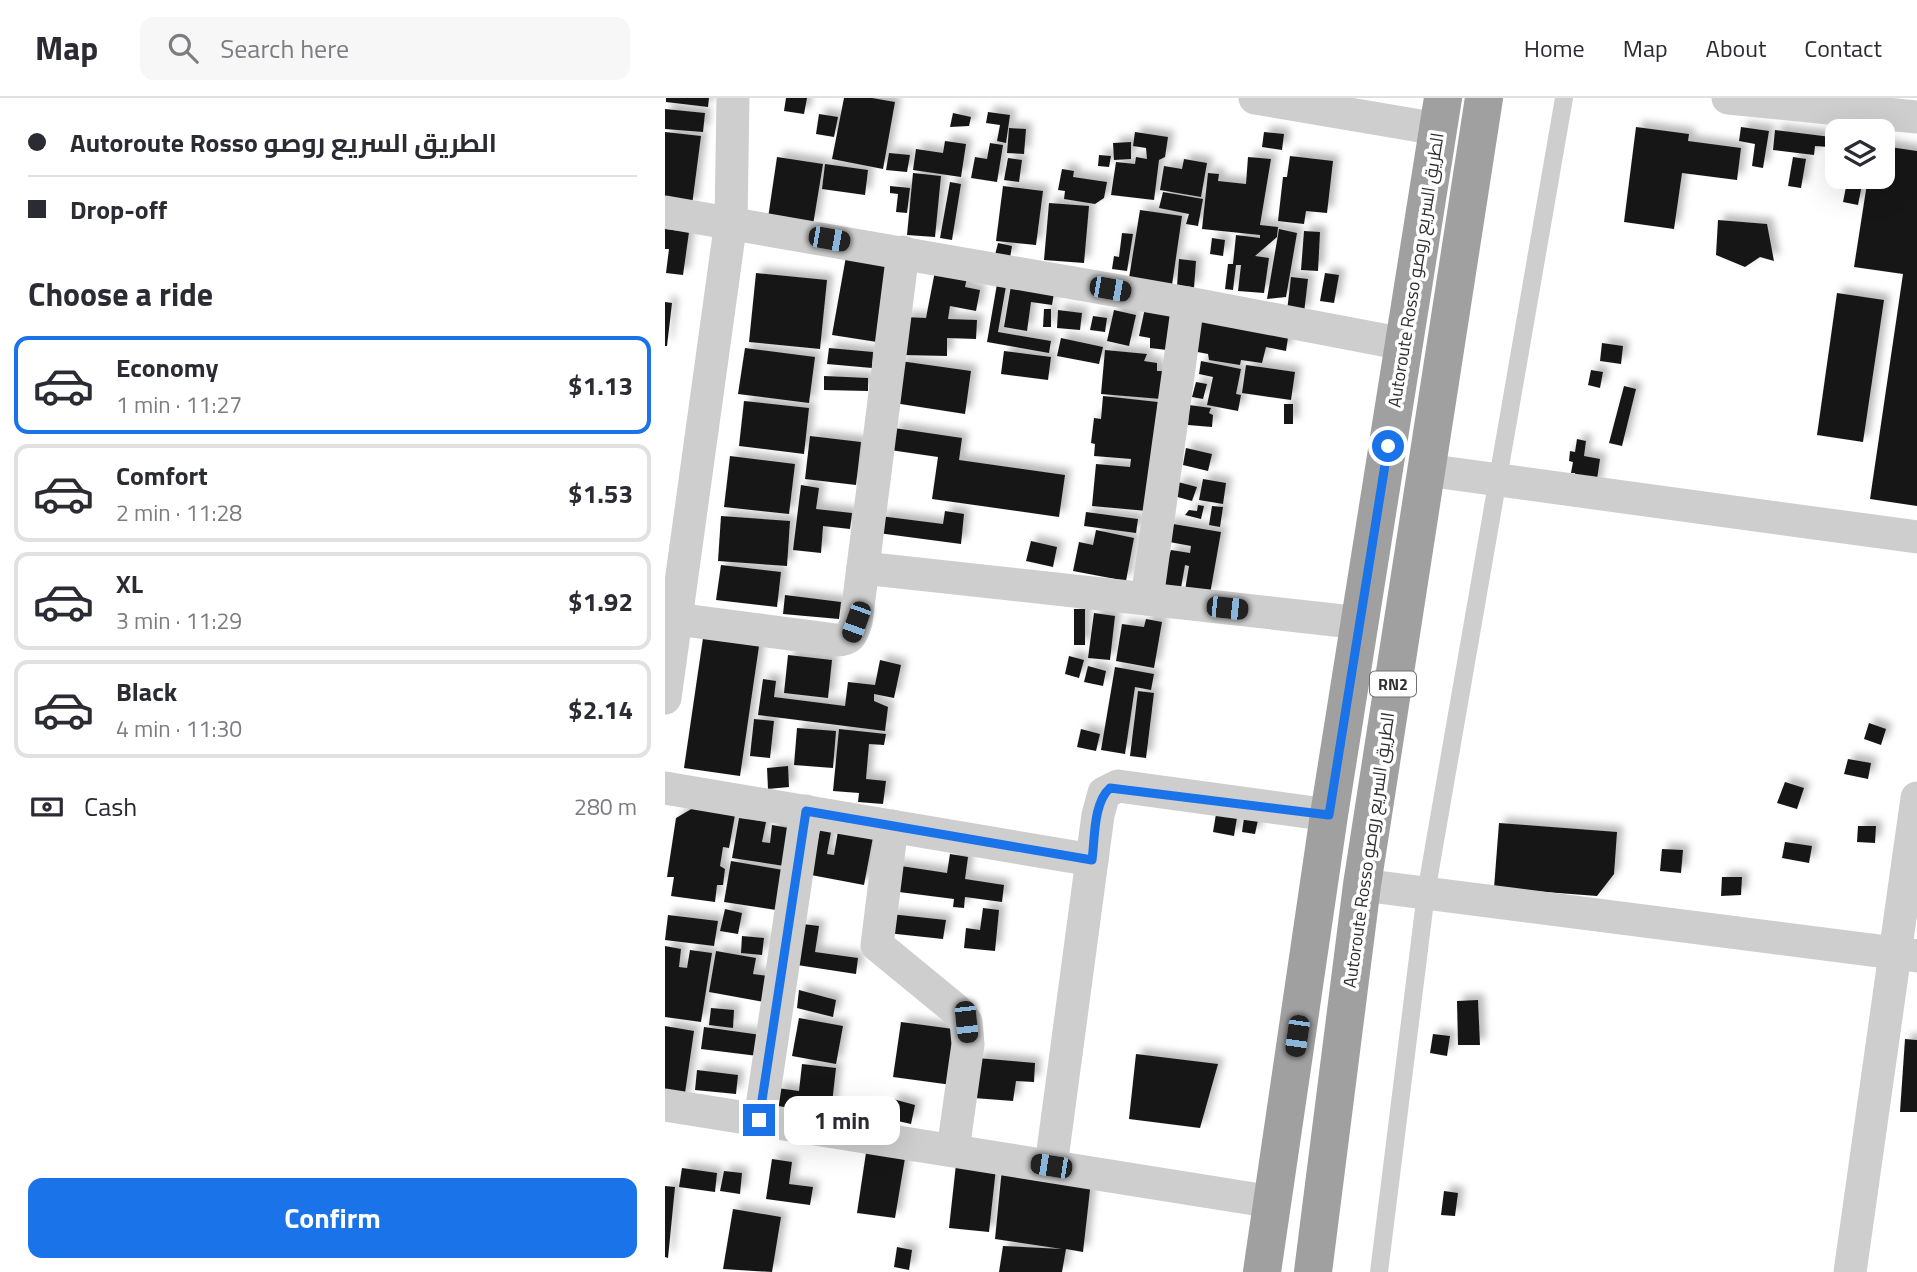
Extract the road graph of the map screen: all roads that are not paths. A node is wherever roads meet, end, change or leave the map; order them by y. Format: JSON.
{"nodes":[{"id":1,"x":733,"y":98,"type":"edge"},
{"id":2,"x":1255,"y":98,"type":"edge"},
{"id":3,"x":1484,"y":98,"type":"edge"},
{"id":4,"x":1564,"y":98,"type":"edge"},
{"id":5,"x":1728,"y":98,"type":"edge"},
{"id":6,"x":1441,"y":113,"type":"edge"},
{"id":7,"x":1917,"y":117,"type":"edge"},
{"id":8,"x":665,"y":212,"type":"edge"},
{"id":9,"x":730,"y":221,"type":"junction"},
{"id":10,"x":903,"y":252,"type":"junction"},
{"id":11,"x":1188,"y":303,"type":"junction"},
{"id":12,"x":1403,"y":344,"type":"junction"},
{"id":13,"x":1426,"y":470,"type":"junction"},
{"id":14,"x":1496,"y":479,"type":"junction"},
{"id":15,"x":677,"y":525,"type":"edge"},
{"id":16,"x":1917,"y":537,"type":"edge"},
{"id":17,"x":863,"y":568,"type":"junction"},
{"id":18,"x":1147,"y":599,"type":"junction"},
{"id":19,"x":676,"y":619,"type":"junction"},
{"id":20,"x":1361,"y":623,"type":"junction"},
{"id":21,"x":665,"y":698,"type":"edge"},
{"id":22,"x":665,"y":788,"type":"edge"},
{"id":23,"x":1917,"y":798,"type":"edge"},
{"id":24,"x":806,"y":811,"type":"junction"},
{"id":25,"x":1329,"y":815,"type":"junction"},
{"id":26,"x":892,"y":826,"type":"junction"},
{"id":27,"x":1092,"y":860,"type":"junction"},
{"id":28,"x":1362,"y":885,"type":"junction"},
{"id":29,"x":1426,"y":893,"type":"junction"},
{"id":30,"x":1907,"y":954,"type":"edge"},
{"id":31,"x":665,"y":1105,"type":"edge"},
{"id":32,"x":759,"y":1120,"type":"junction"},
{"id":33,"x":953,"y":1150,"type":"junction"},
{"id":34,"x":1051,"y":1166,"type":"junction"},
{"id":35,"x":1273,"y":1202,"type":"junction"},
{"id":36,"x":1262,"y":1272,"type":"edge"},
{"id":37,"x":1313,"y":1272,"type":"edge"},
{"id":38,"x":1379,"y":1272,"type":"edge"},
{"id":39,"x":1850,"y":1272,"type":"edge"}],
"edges":[{"from":1,"to":9,"type":"street"},
{"from":2,"to":6,"type":"street"},
{"from":3,"to":13,"type":"highway","name":"Autoroute Rosso الطريق السريع روصو","number":"RN2"},
{"from":4,"to":14,"type":"lane"},
{"from":5,"to":7,"type":"street"},
{"from":6,"to":12,"type":"highway","name":"Autoroute Rosso الطريق السريع روصو","number":"RN2"},
{"from":8,"to":9,"type":"street"},
{"from":9,"to":10,"type":"street"},
{"from":9,"to":15,"type":"street"},
{"from":10,"to":11,"type":"street"},
{"from":10,"to":17,"type":"street"},
{"from":11,"to":12,"type":"street"},
{"from":11,"to":18,"type":"street"},
{"from":12,"to":20,"type":"highway","name":"Autoroute Rosso الطريق السريع روصو","number":"RN2"},
{"from":13,"to":14,"type":"street"},
{"from":13,"to":28,"type":"highway","name":"Autoroute Rosso الطريق السريع روصو","number":"RN2"},
{"from":14,"to":16,"type":"street"},
{"from":14,"to":29,"type":"lane"},
{"from":15,"to":19,"type":"street"},
{"from":17,"to":18,"type":"street"},
{"from":17,"to":19,"type":"street"},
{"from":18,"to":20,"type":"street"},
{"from":19,"to":21,"type":"street"},
{"from":20,"to":25,"type":"highway","name":"Autoroute Rosso الطريق السريع روصو","number":"RN2"},
{"from":22,"to":24,"type":"street"},
{"from":23,"to":30,"type":"street"},
{"from":24,"to":26,"type":"street"},
{"from":24,"to":32,"type":"street"},
{"from":25,"to":27,"type":"street"},
{"from":25,"to":35,"type":"highway","name":"Autoroute Rosso الطريق السريع روصو","number":"RN2"},
{"from":26,"to":27,"type":"street"},
{"from":26,"to":33,"type":"street"},
{"from":27,"to":34,"type":"street"},
{"from":28,"to":29,"type":"street"},
{"from":28,"to":37,"type":"highway","name":"Autoroute Rosso الطريق السريع روصو","number":"RN2"},
{"from":29,"to":30,"type":"street"},
{"from":29,"to":38,"type":"lane"},
{"from":30,"to":39,"type":"street"},
{"from":31,"to":32,"type":"street"},
{"from":32,"to":33,"type":"street"},
{"from":33,"to":34,"type":"street"},
{"from":34,"to":35,"type":"street"},
{"from":35,"to":36,"type":"highway","name":"Autoroute Rosso الطريق السريع روصو","number":"RN2"}]}
